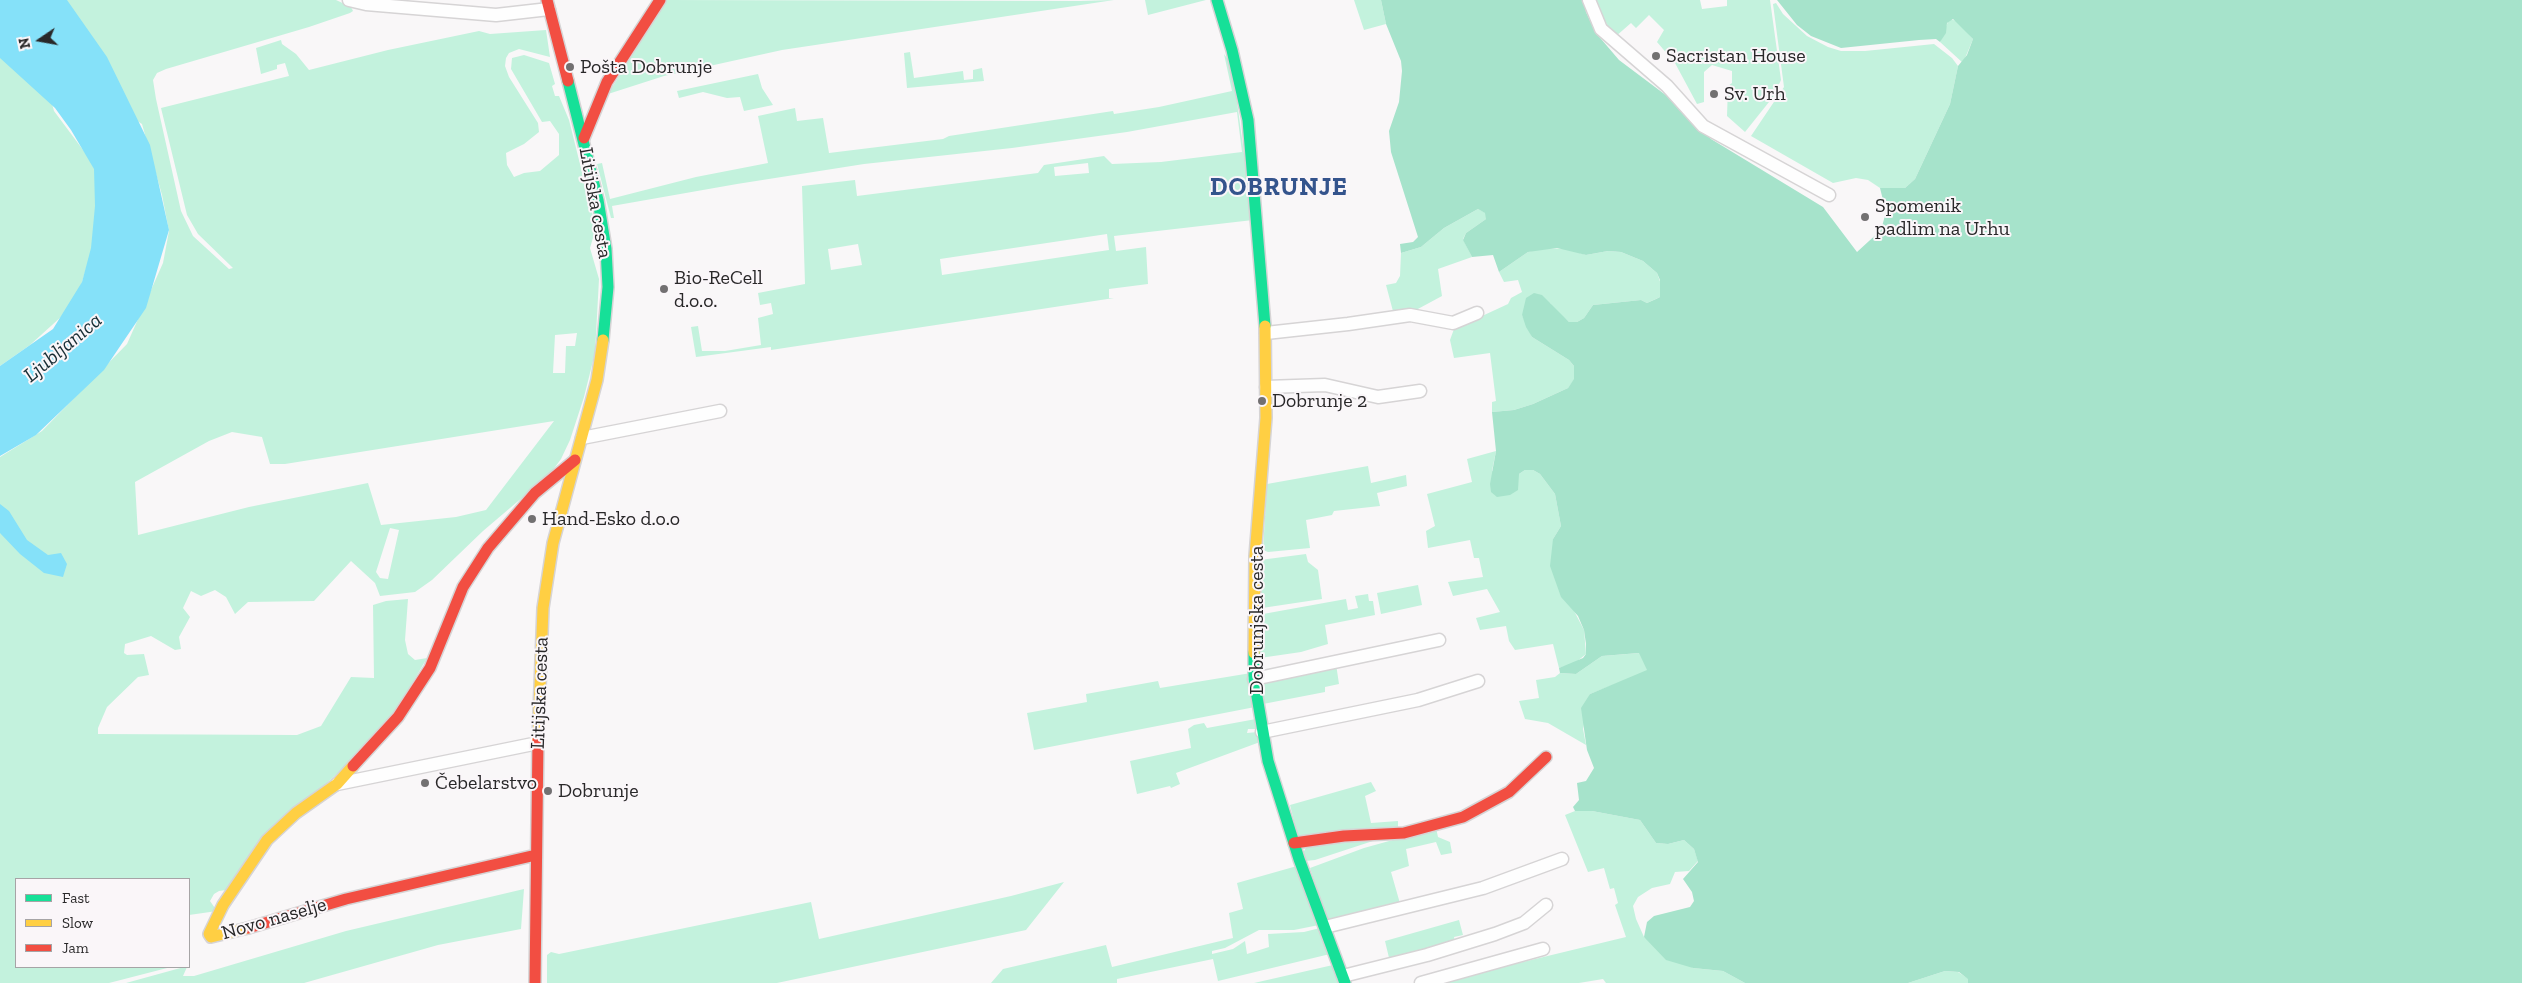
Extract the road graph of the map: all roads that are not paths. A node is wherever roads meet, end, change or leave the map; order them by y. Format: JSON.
{"nodes":[{"id":1,"x":349,"y":0,"type":"edge"},
{"id":2,"x":660,"y":0,"type":"edge"},
{"id":3,"x":1217,"y":0,"type":"edge"},
{"id":4,"x":1589,"y":0,"type":"edge"},
{"id":5,"x":548,"y":5,"type":"edge"},
{"id":6,"x":584,"y":138,"type":"junction"},
{"id":7,"x":1829,"y":195,"type":"dead end"},
{"id":8,"x":1477,"y":313,"type":"dead end"},
{"id":9,"x":1266,"y":333,"type":"junction"},
{"id":10,"x":1266,"y":387,"type":"junction"},
{"id":11,"x":1420,"y":391,"type":"dead end"},
{"id":12,"x":720,"y":411,"type":"dead end"},
{"id":13,"x":582,"y":438,"type":"junction"},
{"id":14,"x":575,"y":460,"type":"junction"},
{"id":15,"x":1440,"y":640,"type":"dead end"},
{"id":16,"x":1254,"y":679,"type":"junction"},
{"id":17,"x":1478,"y":681,"type":"dead end"},
{"id":18,"x":1262,"y":732,"type":"junction"},
{"id":19,"x":538,"y":743,"type":"junction"},
{"id":20,"x":1546,"y":757,"type":"dead end"},
{"id":21,"x":337,"y":784,"type":"junction"},
{"id":22,"x":1294,"y":843,"type":"junction"},
{"id":23,"x":536,"y":856,"type":"junction"},
{"id":24,"x":1562,"y":859,"type":"dead end"},
{"id":25,"x":1546,"y":905,"type":"dead end"},
{"id":26,"x":1325,"y":927,"type":"junction"},
{"id":27,"x":1543,"y":949,"type":"dead end"},
{"id":28,"x":1344,"y":979,"type":"edge"},
{"id":29,"x":535,"y":983,"type":"edge"},
{"id":30,"x":1421,"y":983,"type":"edge"}],
"edges":[{"from":1,"to":5,"type":"street"},
{"from":2,"to":6,"type":"street"},
{"from":3,"to":9,"type":"street","name":"Dobrunjska cesta"},
{"from":4,"to":7,"type":"street"},
{"from":5,"to":6,"type":"street","name":"Litijska cesta"},
{"from":6,"to":13,"type":"street","name":"Litijska cesta"},
{"from":8,"to":9,"type":"street"},
{"from":9,"to":10,"type":"street","name":"Dobrunjska cesta"},
{"from":10,"to":11,"type":"street"},
{"from":10,"to":16,"type":"street","name":"Dobrunjska cesta"},
{"from":12,"to":13,"type":"street"},
{"from":13,"to":14,"type":"street","name":"Litijska cesta"},
{"from":14,"to":19,"type":"street","name":"Litijska cesta"},
{"from":14,"to":21,"type":"street","name":"Novo naselje"},
{"from":15,"to":16,"type":"street"},
{"from":16,"to":18,"type":"street","name":"Dobrunjska cesta"},
{"from":17,"to":18,"type":"street"},
{"from":18,"to":22,"type":"street","name":"Dobrunjska cesta"},
{"from":19,"to":21,"type":"street","name":"Novo naselje"},
{"from":19,"to":23,"type":"street","name":"Litijska cesta"},
{"from":20,"to":22,"type":"street"},
{"from":21,"to":23,"type":"street","name":"Novo naselje"},
{"from":22,"to":26,"type":"street","name":"Dobrunjska cesta"},
{"from":23,"to":29,"type":"street","name":"Litijska cesta"},
{"from":24,"to":26,"type":"street"},
{"from":25,"to":28,"type":"street"},
{"from":26,"to":28,"type":"street","name":"Dobrunjska cesta"},
{"from":27,"to":30,"type":"street"}]}
